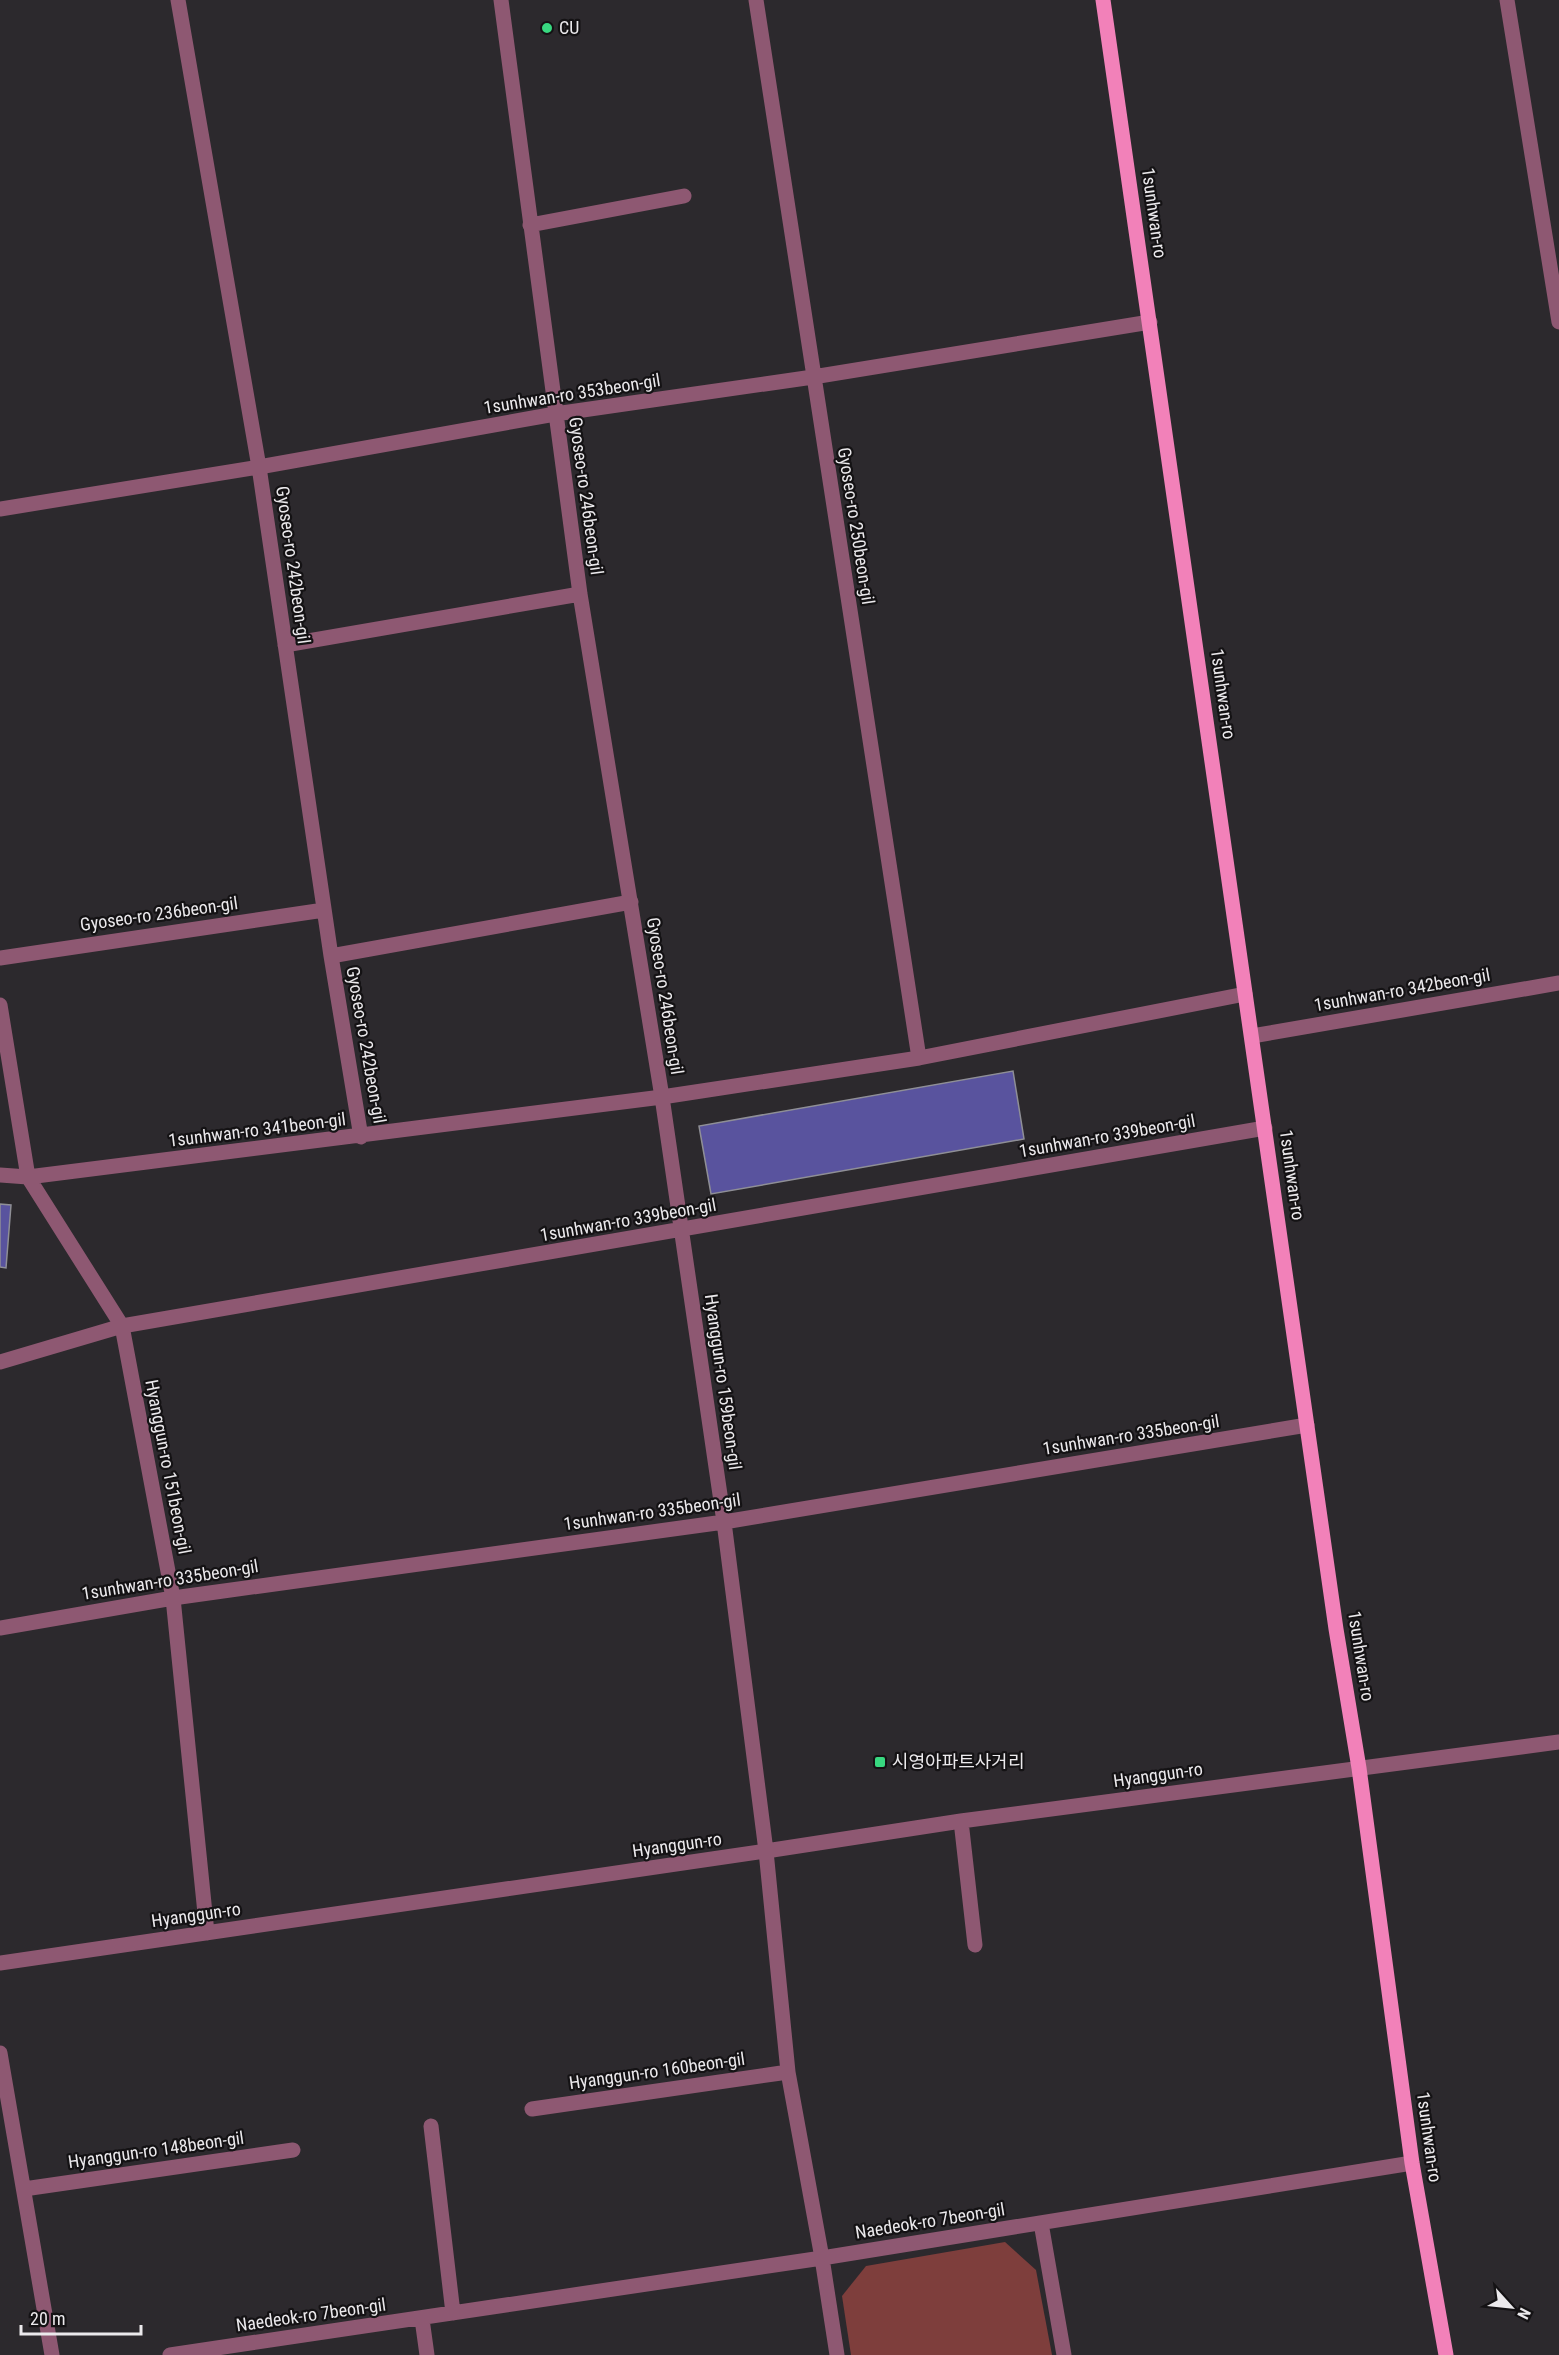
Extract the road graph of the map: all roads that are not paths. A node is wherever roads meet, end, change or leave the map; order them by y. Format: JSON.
{"nodes":[{"id":1,"x":178,"y":0,"type":"edge"},
{"id":2,"x":501,"y":0,"type":"edge"},
{"id":3,"x":756,"y":0,"type":"edge"},
{"id":4,"x":1103,"y":0,"type":"edge"},
{"id":5,"x":1507,"y":0,"type":"edge"},
{"id":6,"x":684,"y":196,"type":"dead end"},
{"id":7,"x":530,"y":225,"type":"junction"},
{"id":8,"x":1150,"y":321,"type":"junction"},
{"id":9,"x":1559,"y":322,"type":"edge"},
{"id":10,"x":813,"y":377,"type":"junction"},
{"id":11,"x":555,"y":414,"type":"junction"},
{"id":12,"x":259,"y":467,"type":"junction"},
{"id":13,"x":0,"y":509,"type":"edge"},
{"id":14,"x":580,"y":594,"type":"junction"},
{"id":15,"x":285,"y":645,"type":"junction"},
{"id":16,"x":631,"y":902,"type":"junction"},
{"id":17,"x":324,"y":910,"type":"junction"},
{"id":18,"x":331,"y":956,"type":"junction"},
{"id":19,"x":0,"y":958,"type":"edge"},
{"id":20,"x":1559,"y":983,"type":"edge"},
{"id":21,"x":1245,"y":994,"type":"junction"},
{"id":22,"x":0,"y":1005,"type":"edge"},
{"id":23,"x":1252,"y":1036,"type":"junction"},
{"id":24,"x":919,"y":1058,"type":"junction"},
{"id":25,"x":662,"y":1097,"type":"junction"},
{"id":26,"x":1265,"y":1128,"type":"junction"},
{"id":27,"x":361,"y":1137,"type":"junction"},
{"id":28,"x":0,"y":1174,"type":"edge"},
{"id":29,"x":28,"y":1178,"type":"junction"},
{"id":30,"x":681,"y":1231,"type":"junction"},
{"id":31,"x":122,"y":1326,"type":"junction"},
{"id":32,"x":0,"y":1362,"type":"edge"},
{"id":33,"x":1307,"y":1425,"type":"junction"},
{"id":34,"x":724,"y":1522,"type":"junction"},
{"id":35,"x":173,"y":1598,"type":"junction"},
{"id":36,"x":0,"y":1628,"type":"edge"},
{"id":37,"x":1559,"y":1742,"type":"edge"},
{"id":38,"x":1359,"y":1768,"type":"junction"},
{"id":39,"x":961,"y":1821,"type":"junction"},
{"id":40,"x":766,"y":1851,"type":"junction"},
{"id":41,"x":207,"y":1933,"type":"junction"},
{"id":42,"x":975,"y":1945,"type":"dead end"},
{"id":43,"x":0,"y":1963,"type":"edge"},
{"id":44,"x":0,"y":2053,"type":"edge"},
{"id":45,"x":788,"y":2072,"type":"junction"},
{"id":46,"x":532,"y":2109,"type":"dead end"},
{"id":47,"x":431,"y":2126,"type":"dead end"},
{"id":48,"x":293,"y":2150,"type":"dead end"},
{"id":49,"x":1412,"y":2163,"type":"junction"},
{"id":50,"x":24,"y":2189,"type":"junction"},
{"id":51,"x":1041,"y":2223,"type":"junction"},
{"id":52,"x":822,"y":2258,"type":"junction"},
{"id":53,"x":453,"y":2313,"type":"junction"},
{"id":54,"x":422,"y":2319,"type":"junction"},
{"id":55,"x":52,"y":2355,"type":"edge"},
{"id":56,"x":170,"y":2355,"type":"edge"},
{"id":57,"x":427,"y":2355,"type":"edge"},
{"id":58,"x":837,"y":2355,"type":"edge"},
{"id":59,"x":1064,"y":2355,"type":"edge"},
{"id":60,"x":1446,"y":2355,"type":"edge"}],
"edges":[{"from":1,"to":12,"type":"street","name":"Gyoseo-ro 242beon-gil"},
{"from":2,"to":7,"type":"street","name":"Gyoseo-ro 246beon-gil"},
{"from":3,"to":10,"type":"street","name":"Gyoseo-ro 250beon-gil"},
{"from":4,"to":8,"type":"main road","name":"1sunhwan-ro"},
{"from":5,"to":9,"type":"street"},
{"from":6,"to":7,"type":"street"},
{"from":7,"to":11,"type":"street","name":"Gyoseo-ro 246beon-gil"},
{"from":8,"to":10,"type":"street","name":"1sunhwan-ro 353beon-gil"},
{"from":8,"to":21,"type":"main road","name":"1sunhwan-ro"},
{"from":10,"to":11,"type":"street","name":"1sunhwan-ro 353beon-gil"},
{"from":10,"to":24,"type":"street","name":"Gyoseo-ro 250beon-gil"},
{"from":11,"to":12,"type":"street","name":"1sunhwan-ro 353beon-gil"},
{"from":11,"to":14,"type":"street","name":"Gyoseo-ro 246beon-gil"},
{"from":12,"to":13,"type":"street","name":"1sunhwan-ro 353beon-gil"},
{"from":12,"to":15,"type":"street","name":"Gyoseo-ro 242beon-gil"},
{"from":14,"to":15,"type":"street","name":"Gyoseo-ro 246beon-gil"},
{"from":14,"to":16,"type":"street","name":"Gyoseo-ro 246beon-gil"},
{"from":15,"to":17,"type":"street","name":"Gyoseo-ro 242beon-gil"},
{"from":16,"to":18,"type":"street","name":"Gyoseo-ro 246beon-gil"},
{"from":16,"to":25,"type":"street","name":"Gyoseo-ro 246beon-gil"},
{"from":17,"to":18,"type":"street","name":"Gyoseo-ro 242beon-gil"},
{"from":17,"to":19,"type":"street","name":"Gyoseo-ro 236beon-gil"},
{"from":18,"to":27,"type":"street","name":"Gyoseo-ro 242beon-gil"},
{"from":20,"to":23,"type":"street","name":"1sunhwan-ro 342beon-gil"},
{"from":21,"to":23,"type":"main road","name":"1sunhwan-ro"},
{"from":21,"to":24,"type":"street","name":"1sunhwan-ro 341beon-gil"},
{"from":22,"to":29,"type":"street"},
{"from":23,"to":26,"type":"main road","name":"1sunhwan-ro"},
{"from":24,"to":25,"type":"street","name":"1sunhwan-ro 341beon-gil"},
{"from":25,"to":27,"type":"street","name":"1sunhwan-ro 341beon-gil"},
{"from":25,"to":30,"type":"street","name":"Hyanggun-ro 159beon-gil"},
{"from":26,"to":30,"type":"street","name":"1sunhwan-ro 339beon-gil"},
{"from":26,"to":33,"type":"main road","name":"1sunhwan-ro"},
{"from":27,"to":29,"type":"street","name":"1sunhwan-ro 341beon-gil"},
{"from":28,"to":29,"type":"street","name":"1sunhwan-ro 341beon-gil"},
{"from":29,"to":31,"type":"street","name":"Hyanggun-ro 151beon-gil"},
{"from":30,"to":31,"type":"street","name":"1sunhwan-ro 339beon-gil"},
{"from":30,"to":34,"type":"street","name":"Hyanggun-ro 159beon-gil"},
{"from":31,"to":32,"type":"street","name":"1sunhwan-ro 339beon-gil"},
{"from":31,"to":35,"type":"street","name":"Hyanggun-ro 151beon-gil"},
{"from":33,"to":34,"type":"street","name":"1sunhwan-ro 335beon-gil"},
{"from":33,"to":38,"type":"main road","name":"1sunhwan-ro"},
{"from":34,"to":35,"type":"street","name":"1sunhwan-ro 335beon-gil"},
{"from":34,"to":40,"type":"street","name":"Hyanggun-ro 159beon-gil"},
{"from":35,"to":36,"type":"street","name":"1sunhwan-ro 335beon-gil"},
{"from":35,"to":41,"type":"street","name":"Hyanggun-ro 151beon-gil"},
{"from":37,"to":38,"type":"street","name":"Hyanggun-ro"},
{"from":38,"to":39,"type":"street","name":"Hyanggun-ro"},
{"from":38,"to":49,"type":"main road","name":"1sunhwan-ro"},
{"from":39,"to":40,"type":"street","name":"Hyanggun-ro"},
{"from":39,"to":42,"type":"street"},
{"from":40,"to":41,"type":"street","name":"Hyanggun-ro"},
{"from":40,"to":45,"type":"street"},
{"from":41,"to":43,"type":"street","name":"Hyanggun-ro"},
{"from":44,"to":50,"type":"street"},
{"from":45,"to":46,"type":"street","name":"Hyanggun-ro 160beon-gil"},
{"from":45,"to":52,"type":"street"},
{"from":47,"to":53,"type":"street"},
{"from":48,"to":50,"type":"street","name":"Hyanggun-ro 148beon-gil"},
{"from":49,"to":51,"type":"street","name":"Naedeok-ro 7beon-gil"},
{"from":49,"to":60,"type":"main road","name":"1sunhwan-ro"},
{"from":50,"to":55,"type":"street"},
{"from":51,"to":52,"type":"street","name":"Naedeok-ro 7beon-gil"},
{"from":51,"to":59,"type":"street"},
{"from":52,"to":53,"type":"street","name":"Naedeok-ro 7beon-gil"},
{"from":52,"to":58,"type":"street"},
{"from":53,"to":54,"type":"street","name":"Naedeok-ro 7beon-gil"},
{"from":54,"to":56,"type":"street","name":"Naedeok-ro 7beon-gil"},
{"from":54,"to":57,"type":"street"}]}
